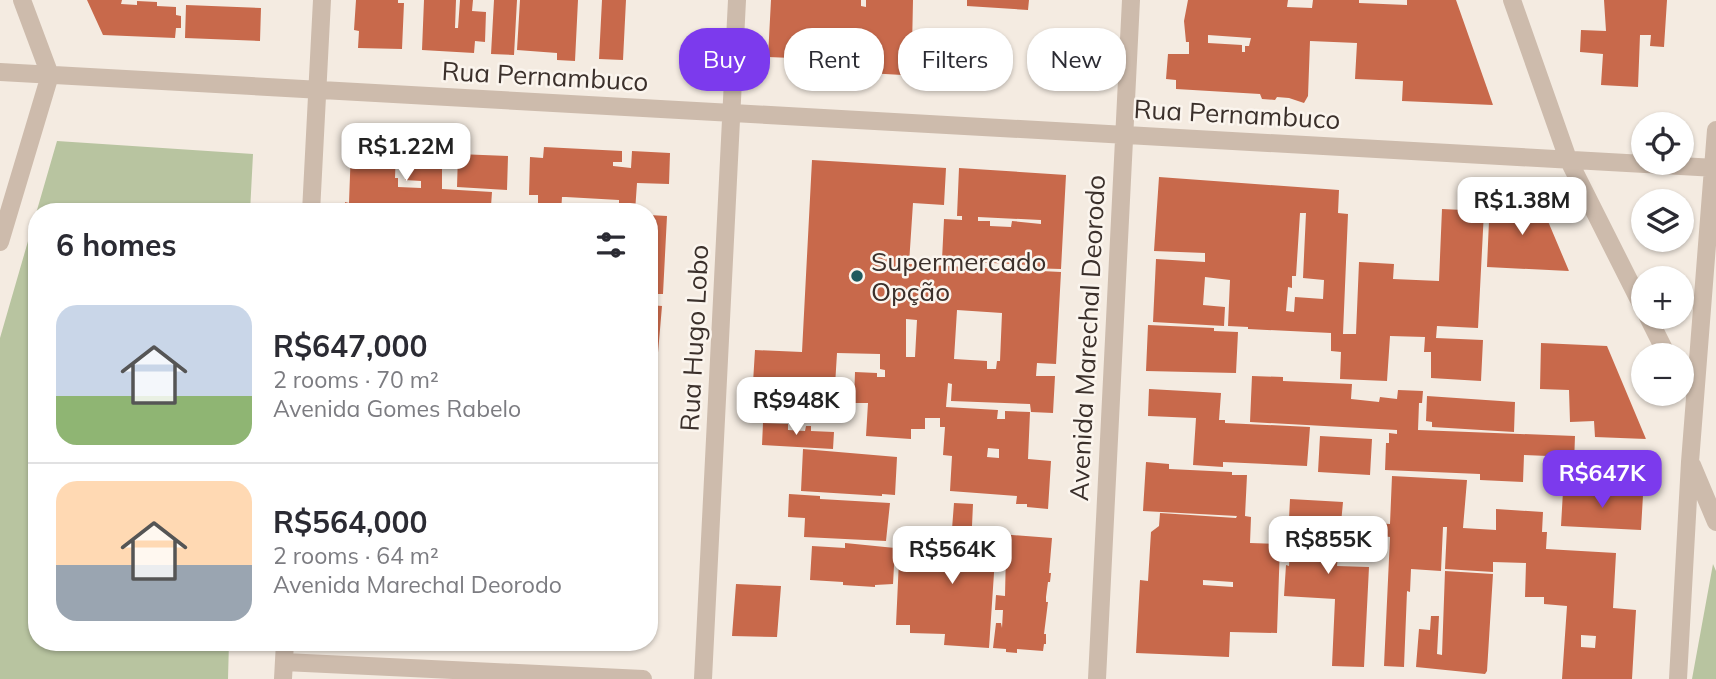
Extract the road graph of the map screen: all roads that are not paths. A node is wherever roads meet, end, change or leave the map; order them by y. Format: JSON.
{"nodes":[{"id":1,"x":22,"y":0,"type":"edge"},
{"id":2,"x":322,"y":0,"type":"edge"},
{"id":3,"x":737,"y":0,"type":"edge"},
{"id":4,"x":1131,"y":0,"type":"edge"},
{"id":5,"x":1512,"y":0,"type":"edge"},
{"id":6,"x":0,"y":72,"type":"edge"},
{"id":7,"x":51,"y":75,"type":"junction"},
{"id":8,"x":318,"y":90,"type":"junction"},
{"id":9,"x":732,"y":113,"type":"junction"},
{"id":10,"x":1716,"y":130,"type":"edge"},
{"id":11,"x":1124,"y":134,"type":"junction"},
{"id":12,"x":1568,"y":159,"type":"junction"},
{"id":13,"x":1715,"y":167,"type":"edge"},
{"id":14,"x":312,"y":203,"type":"edge"},
{"id":15,"x":0,"y":242,"type":"edge"},
{"id":16,"x":1631,"y":284,"type":"edge"},
{"id":17,"x":1693,"y":406,"type":"edge"},
{"id":18,"x":1694,"y":409,"type":"junction"},
{"id":19,"x":1690,"y":462,"type":"junction"},
{"id":20,"x":1716,"y":522,"type":"edge"},
{"id":21,"x":284,"y":651,"type":"edge"},
{"id":22,"x":283,"y":670,"type":"edge"},
{"id":23,"x":643,"y":679,"type":"edge"},
{"id":24,"x":703,"y":679,"type":"edge"},
{"id":25,"x":1097,"y":679,"type":"edge"},
{"id":26,"x":1678,"y":679,"type":"edge"}],
"edges":[{"from":1,"to":7,"type":"street"},
{"from":2,"to":8,"type":"street"},
{"from":3,"to":9,"type":"street","name":"Rua Hugo Lobo"},
{"from":4,"to":11,"type":"street","name":"Avenida Marechal Deorodo"},
{"from":5,"to":12,"type":"street"},
{"from":6,"to":7,"type":"street","name":"Rua Pernambuco"},
{"from":7,"to":8,"type":"street","name":"Rua Pernambuco"},
{"from":7,"to":15,"type":"street"},
{"from":8,"to":9,"type":"street","name":"Rua Pernambuco"},
{"from":8,"to":14,"type":"street"},
{"from":9,"to":11,"type":"street","name":"Rua Pernambuco"},
{"from":9,"to":24,"type":"street","name":"Rua Hugo Lobo"},
{"from":10,"to":13,"type":"street"},
{"from":11,"to":12,"type":"street","name":"Rua Pernambuco"},
{"from":11,"to":25,"type":"street","name":"Avenida Marechal Deorodo"},
{"from":12,"to":13,"type":"street","name":"Rua Pernambuco"},
{"from":12,"to":16,"type":"street"},
{"from":13,"to":18,"type":"street"},
{"from":17,"to":18,"type":"street"},
{"from":18,"to":19,"type":"street"},
{"from":19,"to":20,"type":"street"},
{"from":19,"to":26,"type":"street"},
{"from":21,"to":22,"type":"street"},
{"from":22,"to":23,"type":"street"}]}
